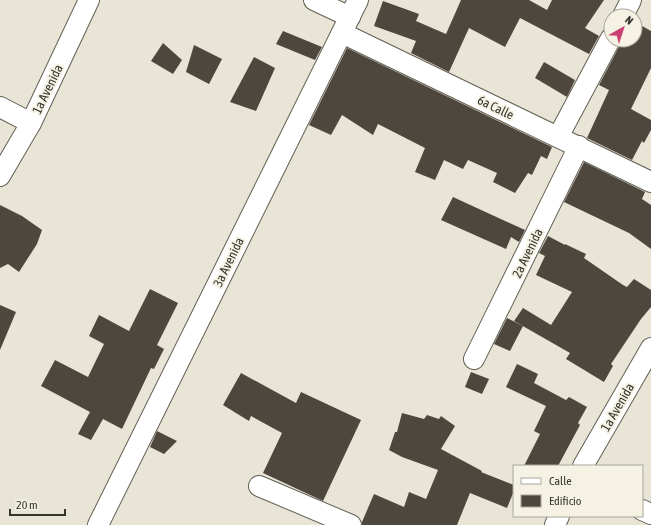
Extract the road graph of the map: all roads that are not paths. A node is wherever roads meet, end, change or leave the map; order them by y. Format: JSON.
{"nodes":[{"id":1,"x":89,"y":0,"type":"edge"},
{"id":2,"x":314,"y":0,"type":"edge"},
{"id":3,"x":350,"y":17,"type":"edge"},
{"id":4,"x":606,"y":48,"type":"edge"},
{"id":5,"x":0,"y":107,"type":"edge"},
{"id":6,"x":31,"y":122,"type":"junction"},
{"id":7,"x":558,"y":137,"type":"junction"},
{"id":8,"x":579,"y":146,"type":"junction"},
{"id":9,"x":0,"y":176,"type":"edge"},
{"id":10,"x":651,"y":182,"type":"edge"},
{"id":11,"x":651,"y":348,"type":"edge"},
{"id":12,"x":474,"y":359,"type":"dead end"},
{"id":13,"x":584,"y":465,"type":"edge"},
{"id":14,"x":259,"y":486,"type":"dead end"},
{"id":15,"x":322,"y":519,"type":"edge"},
{"id":16,"x":98,"y":525,"type":"edge"},
{"id":17,"x":351,"y":525,"type":"edge"}],
"edges":[{"from":1,"to":6,"type":"street","name":"1a Avenida"},
{"from":2,"to":3,"type":"street","name":"6a Calle"},
{"from":3,"to":7,"type":"street","name":"6a Calle"},
{"from":3,"to":16,"type":"street","name":"3a Avenida"},
{"from":4,"to":7,"type":"street"},
{"from":5,"to":6,"type":"street"},
{"from":6,"to":9,"type":"street","name":"1a Avenida"},
{"from":7,"to":8,"type":"street","name":"6a Calle"},
{"from":8,"to":10,"type":"street","name":"6a Calle"},
{"from":8,"to":12,"type":"street","name":"2a Avenida"},
{"from":11,"to":13,"type":"street","name":"1a Avenida"},
{"from":14,"to":15,"type":"street"},
{"from":15,"to":17,"type":"street"}]}
